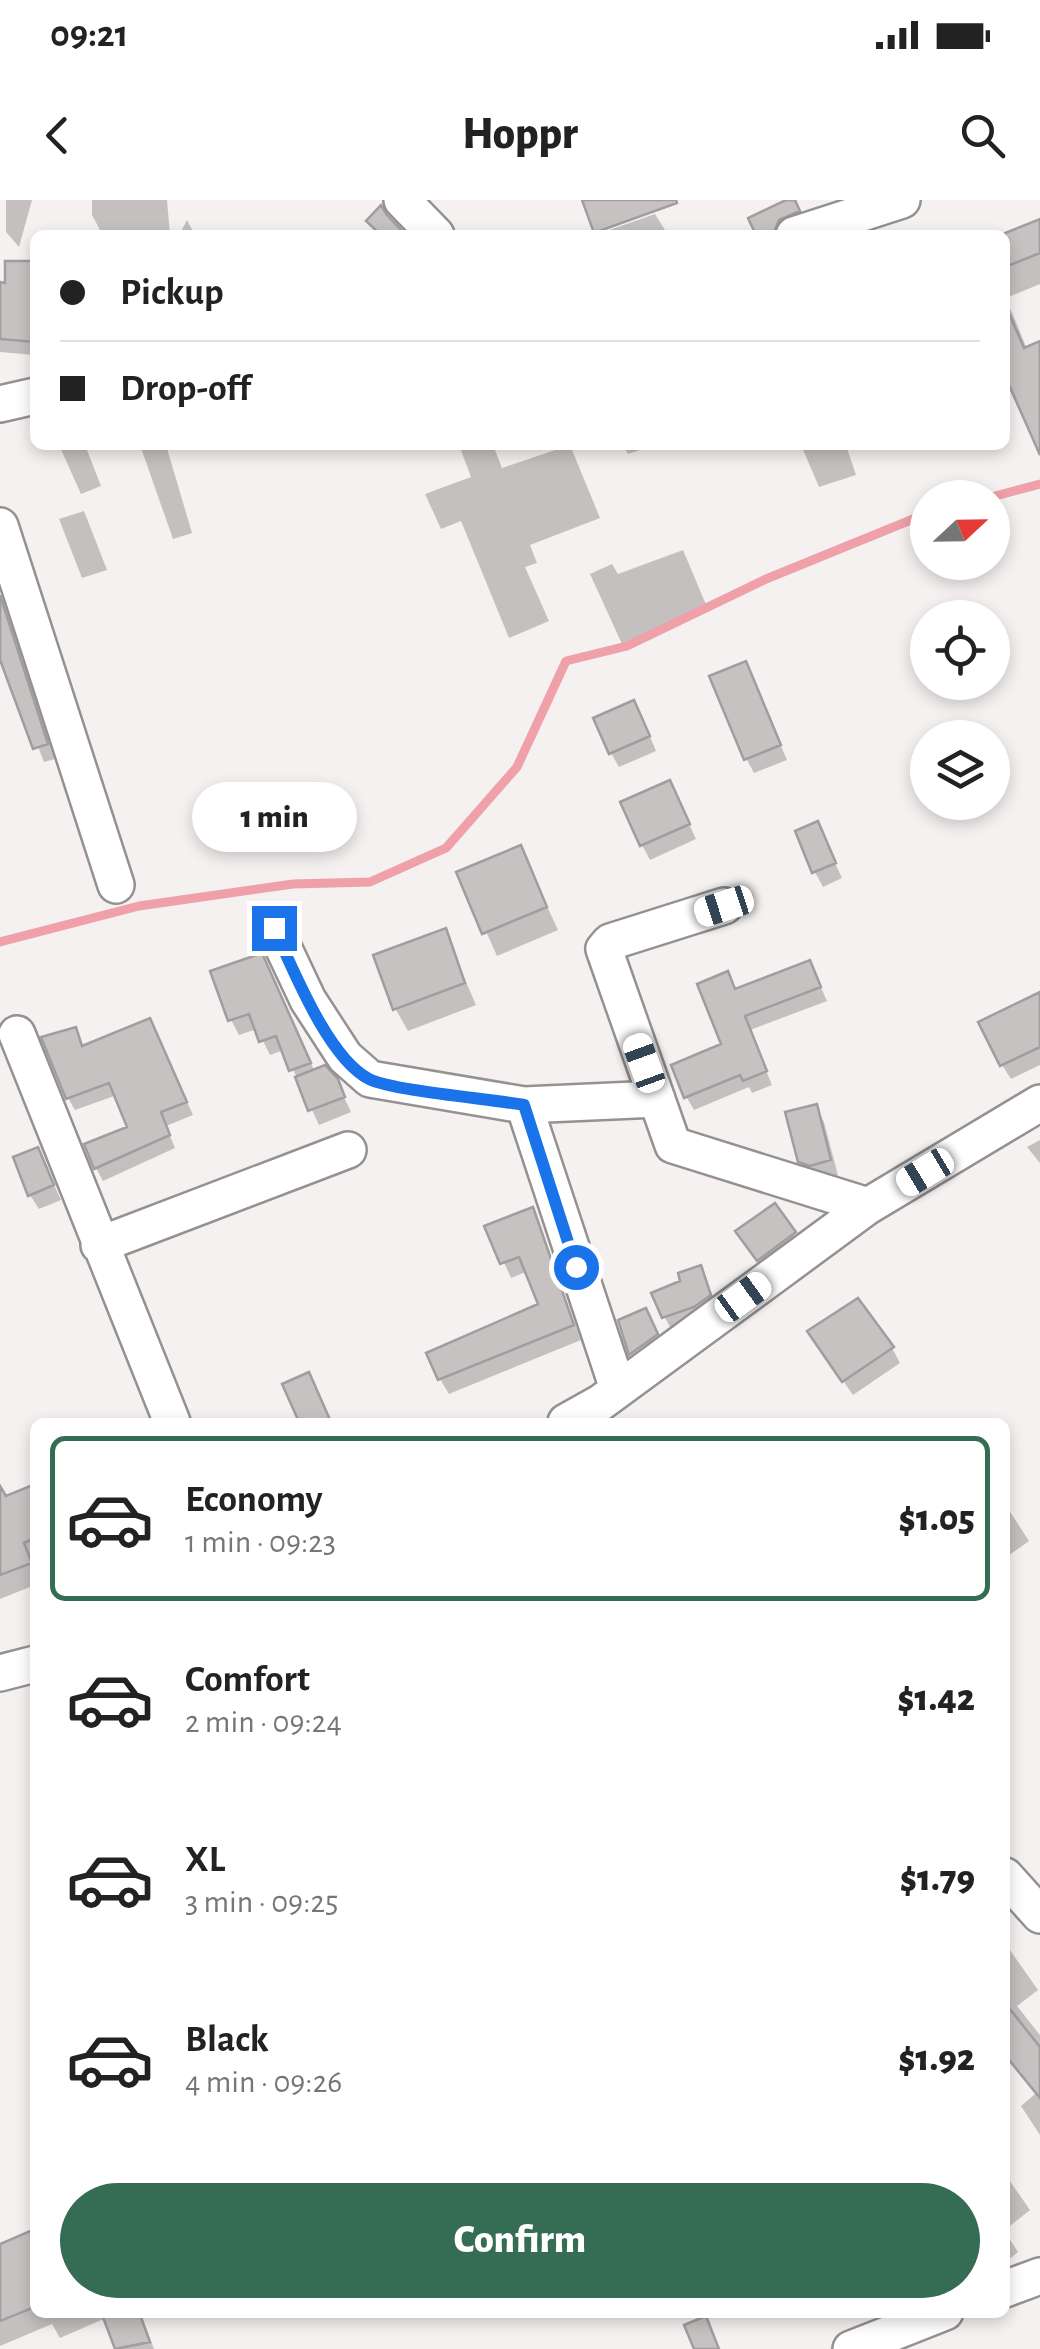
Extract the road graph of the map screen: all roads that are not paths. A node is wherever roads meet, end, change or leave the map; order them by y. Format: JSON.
{"nodes":[{"id":1,"x":402,"y":200,"type":"edge"},
{"id":2,"x":902,"y":200,"type":"edge"},
{"id":3,"x":863,"y":206,"type":"edge"},
{"id":4,"x":431,"y":230,"type":"edge"},
{"id":5,"x":806,"y":230,"type":"edge"},
{"id":6,"x":30,"y":397,"type":"edge"},
{"id":7,"x":0,"y":404,"type":"edge"},
{"id":8,"x":0,"y":526,"type":"edge"},
{"id":9,"x":116,"y":885,"type":"dead end"},
{"id":10,"x":724,"y":906,"type":"dead end"},
{"id":11,"x":274,"y":928,"type":"dead end"},
{"id":12,"x":17,"y":1034,"type":"dead end"},
{"id":13,"x":657,"y":1098,"type":"junction"},
{"id":14,"x":1040,"y":1103,"type":"edge"},
{"id":15,"x":524,"y":1105,"type":"junction"},
{"id":16,"x":348,"y":1150,"type":"dead end"},
{"id":17,"x":868,"y":1206,"type":"junction"},
{"id":18,"x":98,"y":1245,"type":"junction"},
{"id":19,"x":612,"y":1405,"type":"edge"},
{"id":20,"x":170,"y":1418,"type":"edge"},
{"id":21,"x":577,"y":1418,"type":"edge"},
{"id":22,"x":30,"y":1665,"type":"edge"},
{"id":23,"x":0,"y":1673,"type":"edge"},
{"id":24,"x":1010,"y":1882,"type":"edge"},
{"id":25,"x":1040,"y":1915,"type":"edge"},
{"id":26,"x":1040,"y":2276,"type":"edge"},
{"id":27,"x":1010,"y":2287,"type":"edge"},
{"id":28,"x":930,"y":2318,"type":"edge"},
{"id":29,"x":851,"y":2349,"type":"edge"}],
"edges":[{"from":1,"to":4,"type":"street"},
{"from":2,"to":3,"type":"street"},
{"from":3,"to":5,"type":"street"},
{"from":6,"to":7,"type":"street"},
{"from":8,"to":9,"type":"street"},
{"from":10,"to":13,"type":"street"},
{"from":11,"to":15,"type":"street"},
{"from":12,"to":18,"type":"street"},
{"from":13,"to":15,"type":"street"},
{"from":13,"to":17,"type":"street"},
{"from":14,"to":17,"type":"street"},
{"from":15,"to":19,"type":"street"},
{"from":16,"to":18,"type":"street"},
{"from":17,"to":19,"type":"street"},
{"from":18,"to":20,"type":"street"},
{"from":19,"to":21,"type":"street"},
{"from":22,"to":23,"type":"street"},
{"from":24,"to":25,"type":"street"},
{"from":26,"to":27,"type":"street"},
{"from":28,"to":29,"type":"street"}]}
